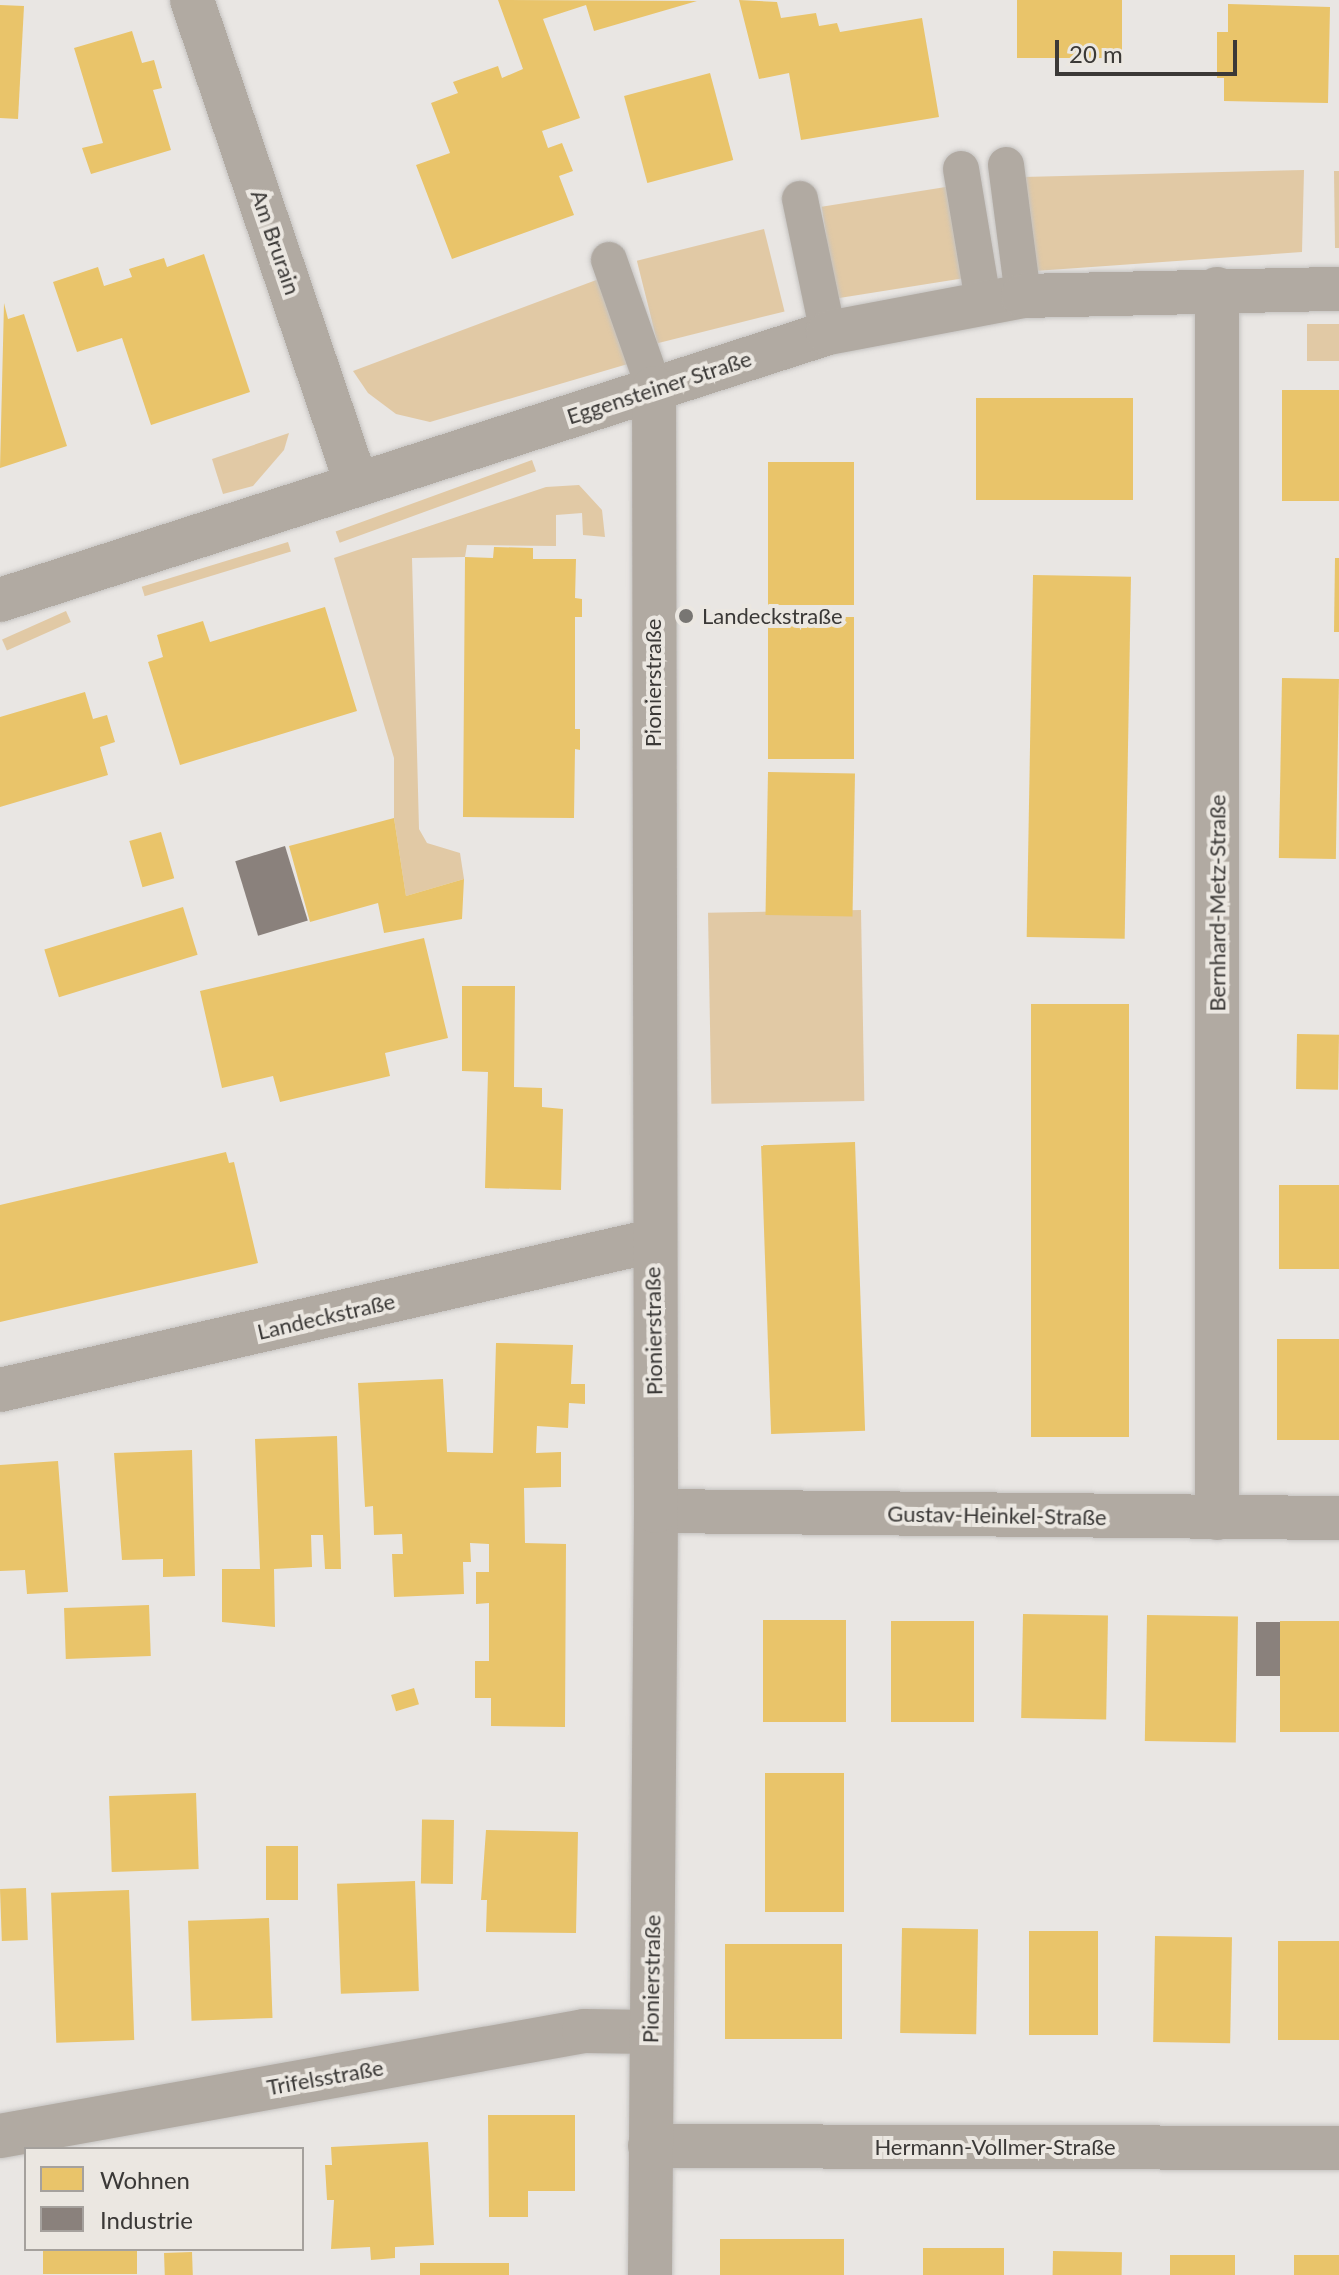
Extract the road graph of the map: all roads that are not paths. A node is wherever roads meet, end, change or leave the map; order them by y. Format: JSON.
{"nodes":[{"id":1,"x":192,"y":0,"type":"edge"},
{"id":2,"x":1006,"y":165,"type":"dead end"},
{"id":3,"x":961,"y":169,"type":"dead end"},
{"id":4,"x":800,"y":199,"type":"dead end"},
{"id":5,"x":609,"y":260,"type":"dead end"},
{"id":6,"x":1217,"y":289,"type":"junction"},
{"id":7,"x":1339,"y":289,"type":"edge"},
{"id":8,"x":1003,"y":299,"type":"junction"},
{"id":9,"x":828,"y":333,"type":"junction"},
{"id":10,"x":654,"y":388,"type":"junction"},
{"id":11,"x":357,"y":485,"type":"junction"},
{"id":12,"x":0,"y":600,"type":"edge"},
{"id":13,"x":652,"y":1241,"type":"junction"},
{"id":14,"x":0,"y":1390,"type":"edge"},
{"id":15,"x":656,"y":1511,"type":"junction"},
{"id":16,"x":1217,"y":1518,"type":"junction"},
{"id":17,"x":1339,"y":1518,"type":"edge"},
{"id":18,"x":651,"y":2032,"type":"junction"},
{"id":19,"x":0,"y":2136,"type":"edge"},
{"id":20,"x":650,"y":2146,"type":"junction"},
{"id":21,"x":1339,"y":2148,"type":"edge"},
{"id":22,"x":650,"y":2275,"type":"edge"}],
"edges":[{"from":1,"to":11,"type":"street","name":"Am Brurain"},
{"from":2,"to":8,"type":"lane"},
{"from":3,"to":8,"type":"lane"},
{"from":4,"to":9,"type":"lane"},
{"from":5,"to":10,"type":"lane"},
{"from":6,"to":7,"type":"street","name":"Eggensteiner Straße"},
{"from":6,"to":8,"type":"street","name":"Eggensteiner Straße"},
{"from":6,"to":16,"type":"street","name":"Bernhard-Metz-Straße"},
{"from":8,"to":9,"type":"street","name":"Eggensteiner Straße"},
{"from":9,"to":10,"type":"street","name":"Eggensteiner Straße"},
{"from":10,"to":11,"type":"street","name":"Eggensteiner Straße"},
{"from":10,"to":13,"type":"street","name":"Pionierstraße"},
{"from":11,"to":12,"type":"street","name":"Eggensteiner Straße"},
{"from":13,"to":14,"type":"street","name":"Landeckstraße"},
{"from":13,"to":15,"type":"street","name":"Pionierstraße"},
{"from":15,"to":16,"type":"street","name":"Gustav-Heinkel-Straße"},
{"from":15,"to":18,"type":"street","name":"Pionierstraße"},
{"from":16,"to":17,"type":"street","name":"Gustav-Heinkel-Straße"},
{"from":18,"to":19,"type":"street","name":"Trifelsstraße"},
{"from":18,"to":20,"type":"street","name":"Pionierstraße"},
{"from":20,"to":21,"type":"street","name":"Hermann-Vollmer-Straße"},
{"from":20,"to":22,"type":"street","name":"Pionierstraße"}]}
